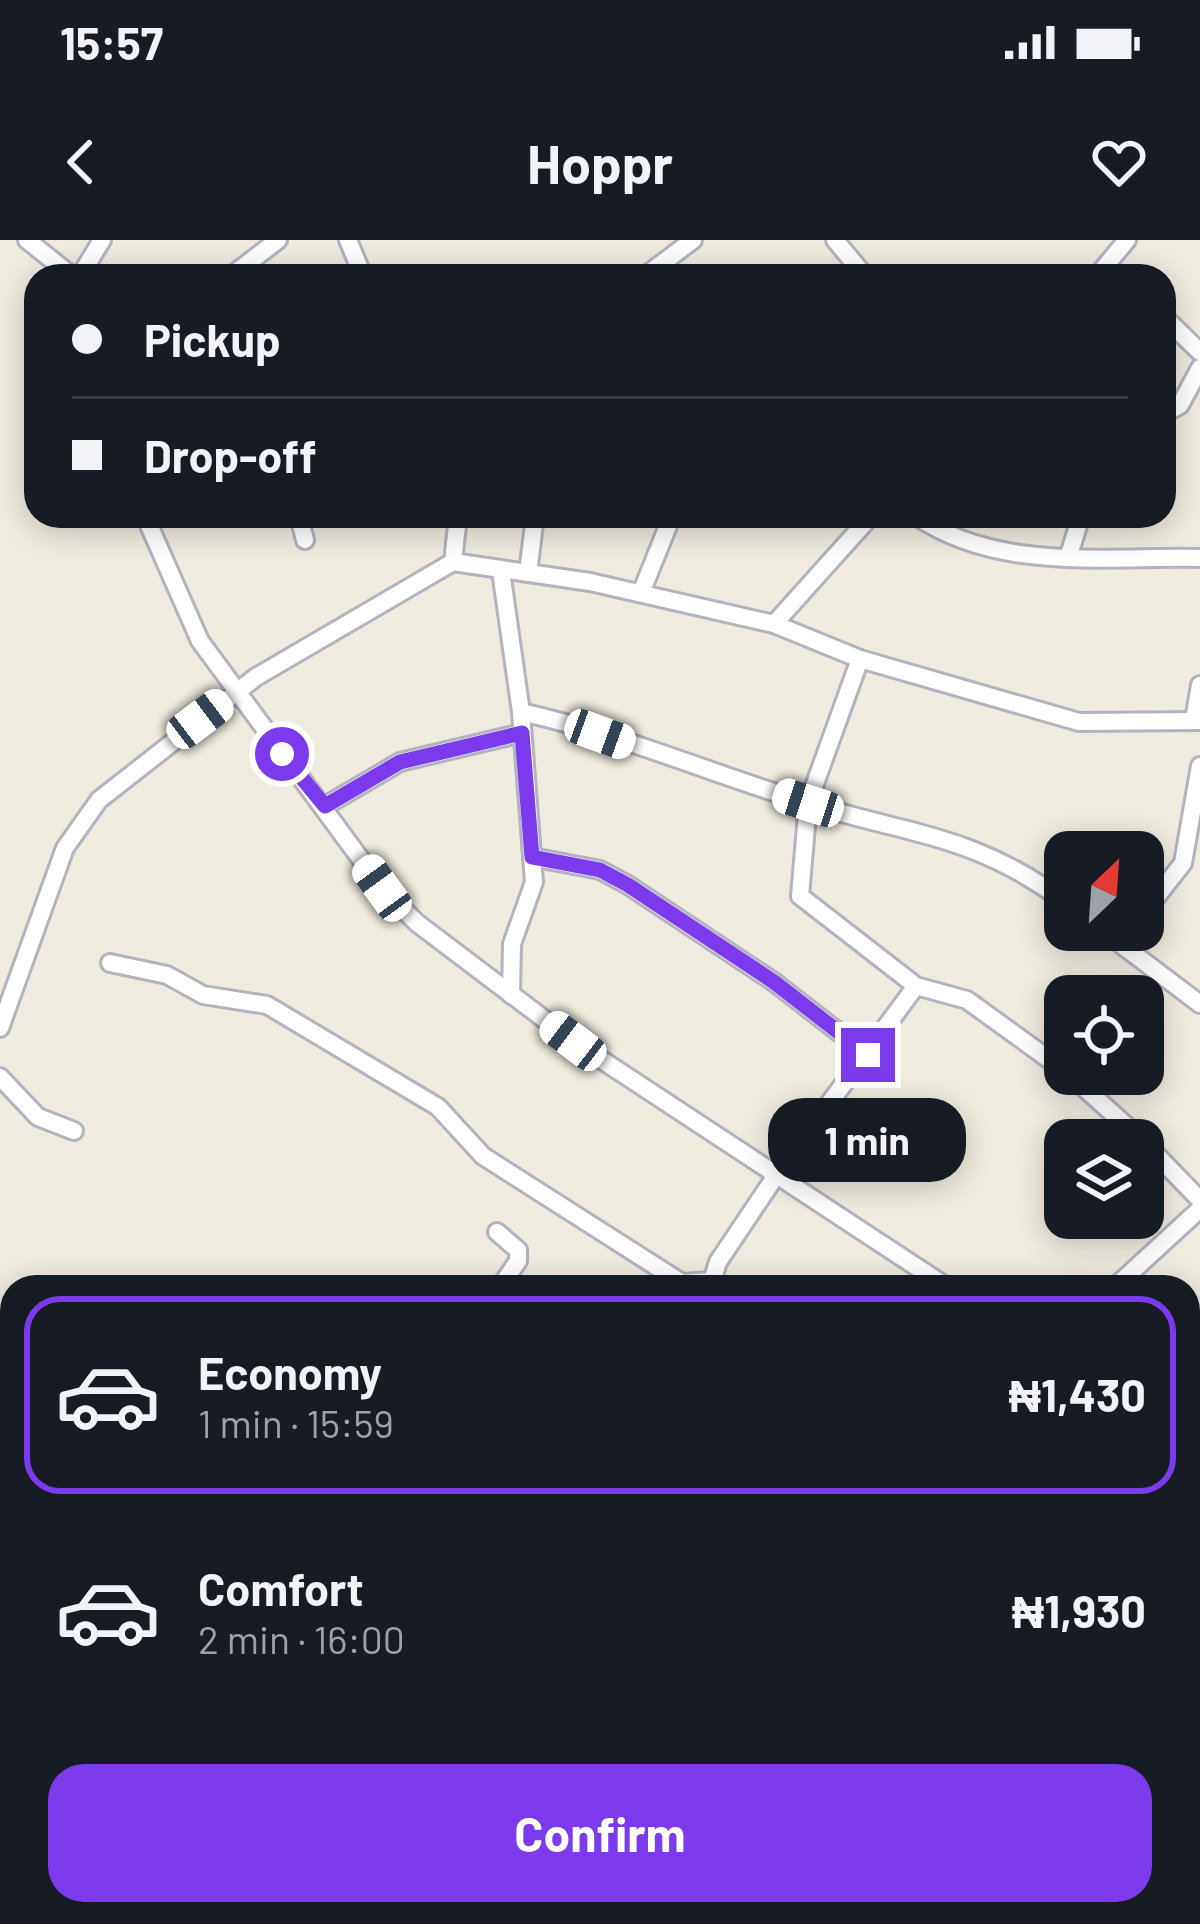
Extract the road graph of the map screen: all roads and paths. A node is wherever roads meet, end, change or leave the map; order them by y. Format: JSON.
{"nodes":[{"id":1,"x":27,"y":240,"type":"edge"},
{"id":2,"x":278,"y":240,"type":"edge"},
{"id":3,"x":693,"y":240,"type":"edge"},
{"id":4,"x":835,"y":240,"type":"edge"},
{"id":5,"x":60,"y":264,"type":"edge"},
{"id":6,"x":247,"y":264,"type":"edge"},
{"id":7,"x":661,"y":264,"type":"edge"},
{"id":8,"x":855,"y":264,"type":"edge"},
{"id":9,"x":1176,"y":329,"type":"edge"},
{"id":10,"x":1200,"y":352,"type":"edge"},
{"id":11,"x":1200,"y":368,"type":"edge"},
{"id":12,"x":1176,"y":407,"type":"edge"},
{"id":13,"x":150,"y":528,"type":"edge"},
{"id":14,"x":302,"y":528,"type":"edge"},
{"id":15,"x":457,"y":528,"type":"edge"},
{"id":16,"x":534,"y":528,"type":"edge"},
{"id":17,"x":667,"y":528,"type":"edge"},
{"id":18,"x":858,"y":528,"type":"edge"},
{"id":19,"x":934,"y":528,"type":"edge"},
{"id":20,"x":1078,"y":528,"type":"edge"},
{"id":21,"x":305,"y":540,"type":"dead end"},
{"id":22,"x":1069,"y":555,"type":"junction"},
{"id":23,"x":1200,"y":558,"type":"edge"},
{"id":24,"x":453,"y":562,"type":"junction"},
{"id":25,"x":501,"y":571,"type":"junction"},
{"id":26,"x":528,"y":573,"type":"junction"},
{"id":27,"x":641,"y":593,"type":"junction"},
{"id":28,"x":774,"y":625,"type":"junction"},
{"id":29,"x":860,"y":659,"type":"junction"},
{"id":30,"x":1200,"y":685,"type":"edge"},
{"id":31,"x":236,"y":692,"type":"junction"},
{"id":32,"x":521,"y":712,"type":"junction"},
{"id":33,"x":1197,"y":720,"type":"edge"},
{"id":34,"x":522,"y":733,"type":"junction"},
{"id":35,"x":1200,"y":766,"type":"edge"},
{"id":36,"x":808,"y":803,"type":"junction"},
{"id":37,"x":325,"y":806,"type":"junction"},
{"id":38,"x":532,"y":857,"type":"junction"},
{"id":39,"x":1191,"y":865,"type":"edge"},
{"id":40,"x":1044,"y":887,"type":"edge"},
{"id":41,"x":1164,"y":893,"type":"edge"},
{"id":42,"x":1141,"y":951,"type":"edge"},
{"id":43,"x":110,"y":963,"type":"dead end"},
{"id":44,"x":916,"y":986,"type":"junction"},
{"id":45,"x":511,"y":995,"type":"junction"},
{"id":46,"x":1200,"y":1004,"type":"edge"},
{"id":47,"x":0,"y":1028,"type":"edge"},
{"id":48,"x":868,"y":1055,"type":"junction"},
{"id":49,"x":1044,"y":1055,"type":"edge"},
{"id":50,"x":0,"y":1077,"type":"edge"},
{"id":51,"x":1093,"y":1095,"type":"edge"},
{"id":52,"x":1120,"y":1119,"type":"edge"},
{"id":53,"x":74,"y":1131,"type":"dead end"},
{"id":54,"x":1164,"y":1164,"type":"edge"},
{"id":55,"x":777,"y":1174,"type":"junction"},
{"id":56,"x":1200,"y":1204,"type":"edge"},
{"id":57,"x":497,"y":1232,"type":"dead end"},
{"id":58,"x":506,"y":1275,"type":"edge"},
{"id":59,"x":669,"y":1275,"type":"edge"},
{"id":60,"x":716,"y":1275,"type":"edge"},
{"id":61,"x":929,"y":1275,"type":"edge"},
{"id":62,"x":1126,"y":1275,"type":"edge"}],
"edges":[{"from":1,"to":5,"type":"street"},
{"from":2,"to":6,"type":"street"},
{"from":3,"to":7,"type":"street"},
{"from":4,"to":8,"type":"street"},
{"from":9,"to":10,"type":"street"},
{"from":11,"to":12,"type":"street"},
{"from":13,"to":31,"type":"street"},
{"from":14,"to":21,"type":"street"},
{"from":15,"to":24,"type":"street"},
{"from":16,"to":26,"type":"street"},
{"from":17,"to":27,"type":"street"},
{"from":18,"to":28,"type":"street"},
{"from":19,"to":22,"type":"street"},
{"from":20,"to":22,"type":"street"},
{"from":22,"to":23,"type":"street"},
{"from":24,"to":25,"type":"street"},
{"from":24,"to":31,"type":"street"},
{"from":25,"to":26,"type":"street"},
{"from":25,"to":32,"type":"street"},
{"from":26,"to":27,"type":"street"},
{"from":27,"to":28,"type":"street"},
{"from":28,"to":29,"type":"street"},
{"from":29,"to":33,"type":"street"},
{"from":29,"to":36,"type":"street"},
{"from":30,"to":33,"type":"street"},
{"from":31,"to":37,"type":"street"},
{"from":31,"to":47,"type":"street"},
{"from":32,"to":34,"type":"street"},
{"from":32,"to":36,"type":"street"},
{"from":34,"to":37,"type":"street"},
{"from":34,"to":38,"type":"street"},
{"from":35,"to":39,"type":"street"},
{"from":36,"to":40,"type":"street"},
{"from":36,"to":44,"type":"street"},
{"from":37,"to":45,"type":"street"},
{"from":38,"to":45,"type":"street"},
{"from":38,"to":48,"type":"street"},
{"from":39,"to":41,"type":"street"},
{"from":42,"to":46,"type":"street"},
{"from":43,"to":59,"type":"street"},
{"from":44,"to":48,"type":"street"},
{"from":44,"to":49,"type":"street"},
{"from":45,"to":55,"type":"street"},
{"from":48,"to":55,"type":"street"},
{"from":50,"to":53,"type":"street"},
{"from":51,"to":52,"type":"street"},
{"from":54,"to":56,"type":"street"},
{"from":55,"to":60,"type":"street"},
{"from":55,"to":61,"type":"street"},
{"from":56,"to":62,"type":"street"},
{"from":57,"to":58,"type":"street"}]}
